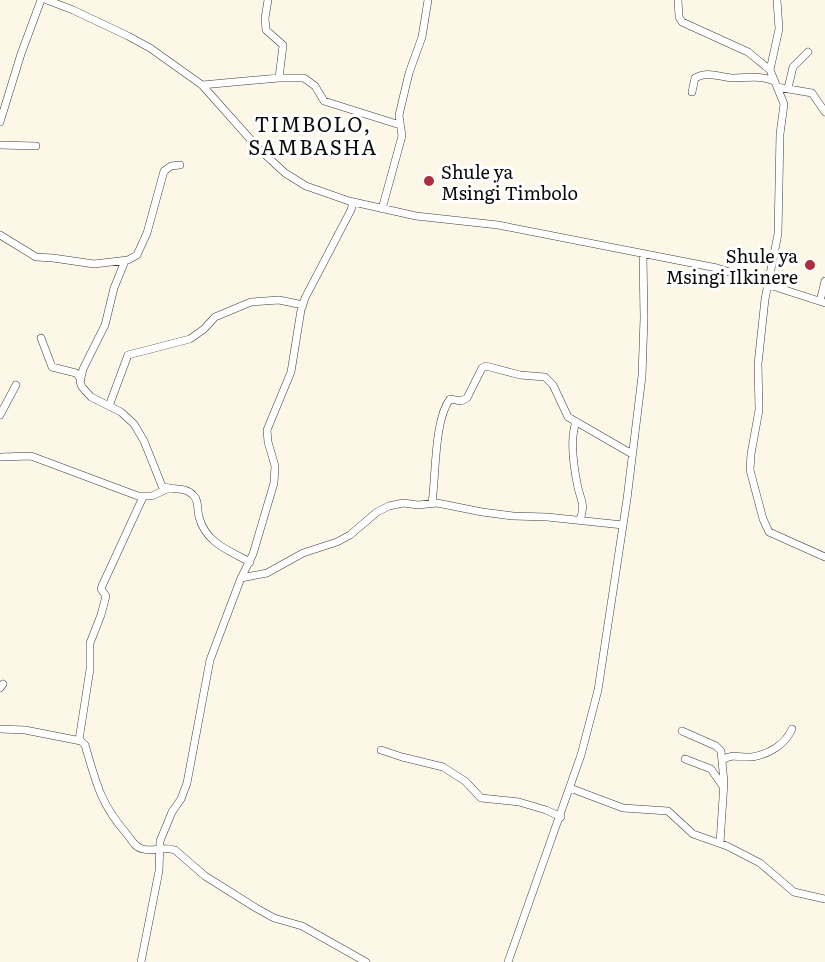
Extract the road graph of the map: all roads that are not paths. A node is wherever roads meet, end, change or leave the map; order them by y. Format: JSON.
{"nodes":[{"id":1,"x":41,"y":0,"type":"edge"},
{"id":2,"x":47,"y":0,"type":"edge"},
{"id":3,"x":268,"y":0,"type":"edge"},
{"id":4,"x":428,"y":0,"type":"edge"},
{"id":5,"x":678,"y":0,"type":"edge"},
{"id":6,"x":777,"y":0,"type":"edge"},
{"id":7,"x":808,"y":52,"type":"dead end"},
{"id":8,"x":770,"y":69,"type":"junction"},
{"id":9,"x":279,"y":78,"type":"junction"},
{"id":10,"x":775,"y":84,"type":"junction"},
{"id":11,"x":202,"y":85,"type":"junction"},
{"id":12,"x":788,"y":88,"type":"junction"},
{"id":13,"x":692,"y":92,"type":"dead end"},
{"id":14,"x":825,"y":112,"type":"edge"},
{"id":15,"x":0,"y":122,"type":"edge"},
{"id":16,"x":400,"y":125,"type":"junction"},
{"id":17,"x":0,"y":145,"type":"edge"},
{"id":18,"x":36,"y":146,"type":"dead end"},
{"id":19,"x":180,"y":165,"type":"dead end"},
{"id":20,"x":353,"y":202,"type":"junction"},
{"id":21,"x":382,"y":209,"type":"junction"},
{"id":22,"x":0,"y":235,"type":"edge"},
{"id":23,"x":643,"y":255,"type":"junction"},
{"id":24,"x":125,"y":261,"type":"junction"},
{"id":25,"x":825,"y":281,"type":"edge"},
{"id":26,"x":767,"y":286,"type":"junction"},
{"id":27,"x":822,"y":302,"type":"edge"},
{"id":28,"x":303,"y":305,"type":"junction"},
{"id":29,"x":41,"y":338,"type":"dead end"},
{"id":30,"x":81,"y":380,"type":"junction"},
{"id":31,"x":16,"y":385,"type":"dead end"},
{"id":32,"x":109,"y":406,"type":"junction"},
{"id":33,"x":0,"y":416,"type":"edge"},
{"id":34,"x":576,"y":422,"type":"junction"},
{"id":35,"x":632,"y":454,"type":"junction"},
{"id":36,"x":0,"y":457,"type":"edge"},
{"id":37,"x":169,"y":488,"type":"junction"},
{"id":38,"x":143,"y":497,"type":"junction"},
{"id":39,"x":432,"y":503,"type":"junction"},
{"id":40,"x":580,"y":520,"type":"junction"},
{"id":41,"x":623,"y":525,"type":"junction"},
{"id":42,"x":825,"y":557,"type":"edge"},
{"id":43,"x":250,"y":562,"type":"junction"},
{"id":44,"x":241,"y":578,"type":"junction"},
{"id":45,"x":0,"y":729,"type":"edge"},
{"id":46,"x":792,"y":729,"type":"dead end"},
{"id":47,"x":682,"y":731,"type":"dead end"},
{"id":48,"x":79,"y":740,"type":"junction"},
{"id":49,"x":381,"y":750,"type":"dead end"},
{"id":50,"x":685,"y":759,"type":"dead end"},
{"id":51,"x":723,"y":760,"type":"junction"},
{"id":52,"x":723,"y":787,"type":"junction"},
{"id":53,"x":570,"y":788,"type":"junction"},
{"id":54,"x":561,"y":817,"type":"junction"},
{"id":55,"x":720,"y":843,"type":"junction"},
{"id":56,"x":158,"y":848,"type":"junction"},
{"id":57,"x":825,"y":899,"type":"edge"},
{"id":58,"x":141,"y":962,"type":"edge"},
{"id":59,"x":366,"y":962,"type":"edge"},
{"id":60,"x":508,"y":962,"type":"edge"}],
"edges":[{"from":1,"to":15,"type":"street"},
{"from":2,"to":11,"type":"street"},
{"from":3,"to":9,"type":"street"},
{"from":4,"to":16,"type":"street"},
{"from":5,"to":8,"type":"street"},
{"from":6,"to":8,"type":"street"},
{"from":7,"to":12,"type":"street"},
{"from":8,"to":10,"type":"street"},
{"from":9,"to":11,"type":"street"},
{"from":9,"to":16,"type":"street"},
{"from":10,"to":12,"type":"street"},
{"from":10,"to":13,"type":"street"},
{"from":10,"to":26,"type":"street"},
{"from":11,"to":20,"type":"street"},
{"from":12,"to":14,"type":"street"},
{"from":16,"to":21,"type":"street"},
{"from":17,"to":18,"type":"street"},
{"from":19,"to":24,"type":"street"},
{"from":20,"to":21,"type":"street"},
{"from":20,"to":28,"type":"street"},
{"from":21,"to":23,"type":"street"},
{"from":22,"to":24,"type":"street"},
{"from":23,"to":26,"type":"street"},
{"from":23,"to":35,"type":"street"},
{"from":24,"to":30,"type":"street"},
{"from":25,"to":27,"type":"street"},
{"from":26,"to":27,"type":"street"},
{"from":26,"to":42,"type":"street"},
{"from":28,"to":32,"type":"street"},
{"from":28,"to":43,"type":"street"},
{"from":29,"to":30,"type":"street"},
{"from":30,"to":32,"type":"street"},
{"from":31,"to":33,"type":"street"},
{"from":32,"to":37,"type":"street"},
{"from":34,"to":35,"type":"street"},
{"from":34,"to":39,"type":"street"},
{"from":34,"to":40,"type":"street"},
{"from":35,"to":41,"type":"street"},
{"from":36,"to":38,"type":"street"},
{"from":37,"to":38,"type":"street"},
{"from":37,"to":43,"type":"street"},
{"from":38,"to":48,"type":"street"},
{"from":39,"to":40,"type":"street"},
{"from":39,"to":44,"type":"street"},
{"from":40,"to":41,"type":"street"},
{"from":41,"to":53,"type":"street"},
{"from":43,"to":44,"type":"street"},
{"from":44,"to":56,"type":"street"},
{"from":45,"to":48,"type":"street"},
{"from":46,"to":51,"type":"street"},
{"from":47,"to":51,"type":"street"},
{"from":48,"to":56,"type":"street"},
{"from":49,"to":54,"type":"street"},
{"from":50,"to":52,"type":"street"},
{"from":51,"to":52,"type":"street"},
{"from":52,"to":55,"type":"street"},
{"from":53,"to":54,"type":"street"},
{"from":53,"to":55,"type":"street"},
{"from":54,"to":60,"type":"street"},
{"from":55,"to":57,"type":"street"},
{"from":56,"to":58,"type":"street"},
{"from":56,"to":59,"type":"street"}]}
